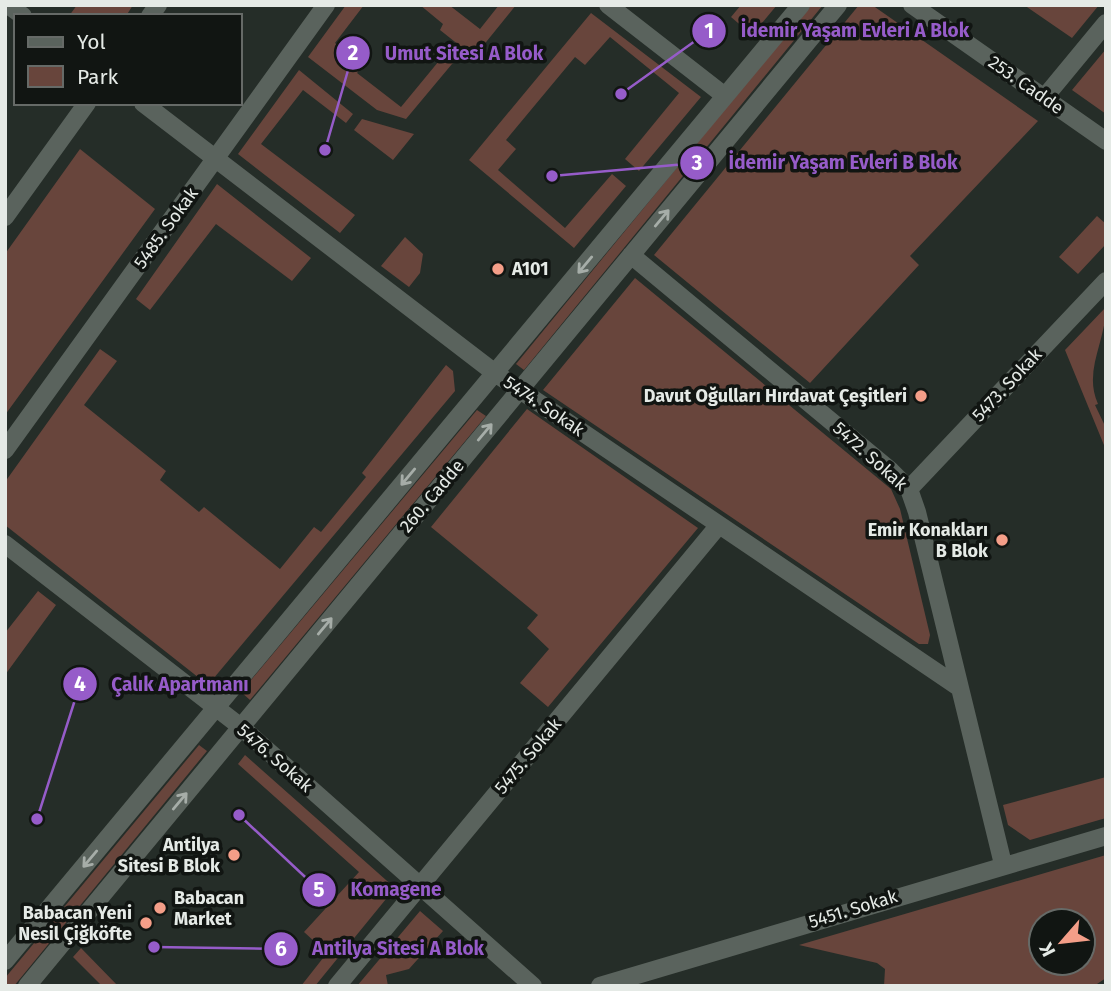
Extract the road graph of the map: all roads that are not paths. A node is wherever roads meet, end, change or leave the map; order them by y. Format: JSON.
{"nodes":[{"id":1,"x":326,"y":5,"type":"edge"},
{"id":2,"x":608,"y":5,"type":"edge"},
{"id":3,"x":801,"y":5,"type":"edge"},
{"id":4,"x":838,"y":5,"type":"edge"},
{"id":5,"x":912,"y":5,"type":"edge"},
{"id":6,"x":1106,"y":23,"type":"edge"},
{"id":7,"x":725,"y":96,"type":"junction"},
{"id":8,"x":1044,"y":99,"type":"junction"},
{"id":9,"x":86,"y":105,"type":"edge"},
{"id":10,"x":145,"y":105,"type":"edge"},
{"id":11,"x":1106,"y":141,"type":"edge"},
{"id":12,"x":216,"y":159,"type":"junction"},
{"id":13,"x":5,"y":217,"type":"edge"},
{"id":14,"x":631,"y":256,"type":"junction"},
{"id":15,"x":1106,"y":281,"type":"edge"},
{"id":16,"x":495,"y":373,"type":"junction"},
{"id":17,"x":519,"y":390,"type":"junction"},
{"id":18,"x":5,"y":450,"type":"edge"},
{"id":19,"x":909,"y":489,"type":"junction"},
{"id":20,"x":719,"y":526,"type":"junction"},
{"id":21,"x":5,"y":544,"type":"edge"},
{"id":22,"x":960,"y":688,"type":"junction"},
{"id":23,"x":217,"y":707,"type":"junction"},
{"id":24,"x":241,"y":727,"type":"junction"},
{"id":25,"x":1106,"y":836,"type":"edge"},
{"id":26,"x":1003,"y":864,"type":"junction"},
{"id":27,"x":420,"y":885,"type":"junction"},
{"id":28,"x":5,"y":961,"type":"edge"},
{"id":29,"x":27,"y":986,"type":"edge"},
{"id":30,"x":337,"y":986,"type":"edge"},
{"id":31,"x":534,"y":986,"type":"edge"},
{"id":32,"x":600,"y":986,"type":"edge"}],
"edges":[{"from":1,"to":12,"type":"street","name":"5485. Sokak"},
{"from":2,"to":7,"type":"street"},
{"from":3,"to":7,"type":"street","name":"260. Cadde"},
{"from":14,"to":4,"type":"street","name":"260. Cadde","one_way":true},
{"from":5,"to":8,"type":"street","name":"253. Cadde"},
{"from":6,"to":8,"type":"street"},
{"from":7,"to":16,"type":"street","name":"260. Cadde","one_way":true},
{"from":8,"to":11,"type":"street","name":"253. Cadde"},
{"from":9,"to":13,"type":"street"},
{"from":10,"to":12,"type":"street","name":"5474. Sokak"},
{"from":12,"to":16,"type":"street","name":"5474. Sokak"},
{"from":12,"to":18,"type":"street","name":"5485. Sokak"},
{"from":14,"to":17,"type":"street","name":"260. Cadde"},
{"from":14,"to":19,"type":"street","name":"5472. Sokak"},
{"from":15,"to":19,"type":"street","name":"5473. Sokak"},
{"from":16,"to":17,"type":"street","name":"5474. Sokak"},
{"from":16,"to":23,"type":"street","name":"260. Cadde","one_way":true},
{"from":17,"to":20,"type":"street","name":"5474. Sokak"},
{"from":24,"to":17,"type":"street","name":"260. Cadde","one_way":true},
{"from":19,"to":22,"type":"street","name":"5472. Sokak"},
{"from":20,"to":22,"type":"street","name":"5474. Sokak"},
{"from":20,"to":27,"type":"street","name":"5475. Sokak"},
{"from":21,"to":23,"type":"street","name":"5476. Sokak"},
{"from":22,"to":26,"type":"street","name":"5472. Sokak"},
{"from":23,"to":24,"type":"street","name":"5476. Sokak"},
{"from":23,"to":28,"type":"street","name":"260. Cadde","one_way":true},
{"from":24,"to":27,"type":"street","name":"5476. Sokak"},
{"from":29,"to":24,"type":"street","name":"260. Cadde","one_way":true},
{"from":25,"to":26,"type":"street","name":"5451. Sokak"},
{"from":26,"to":32,"type":"street","name":"5451. Sokak"},
{"from":27,"to":30,"type":"street","name":"5475. Sokak"},
{"from":27,"to":31,"type":"street","name":"5476. Sokak"}]}
